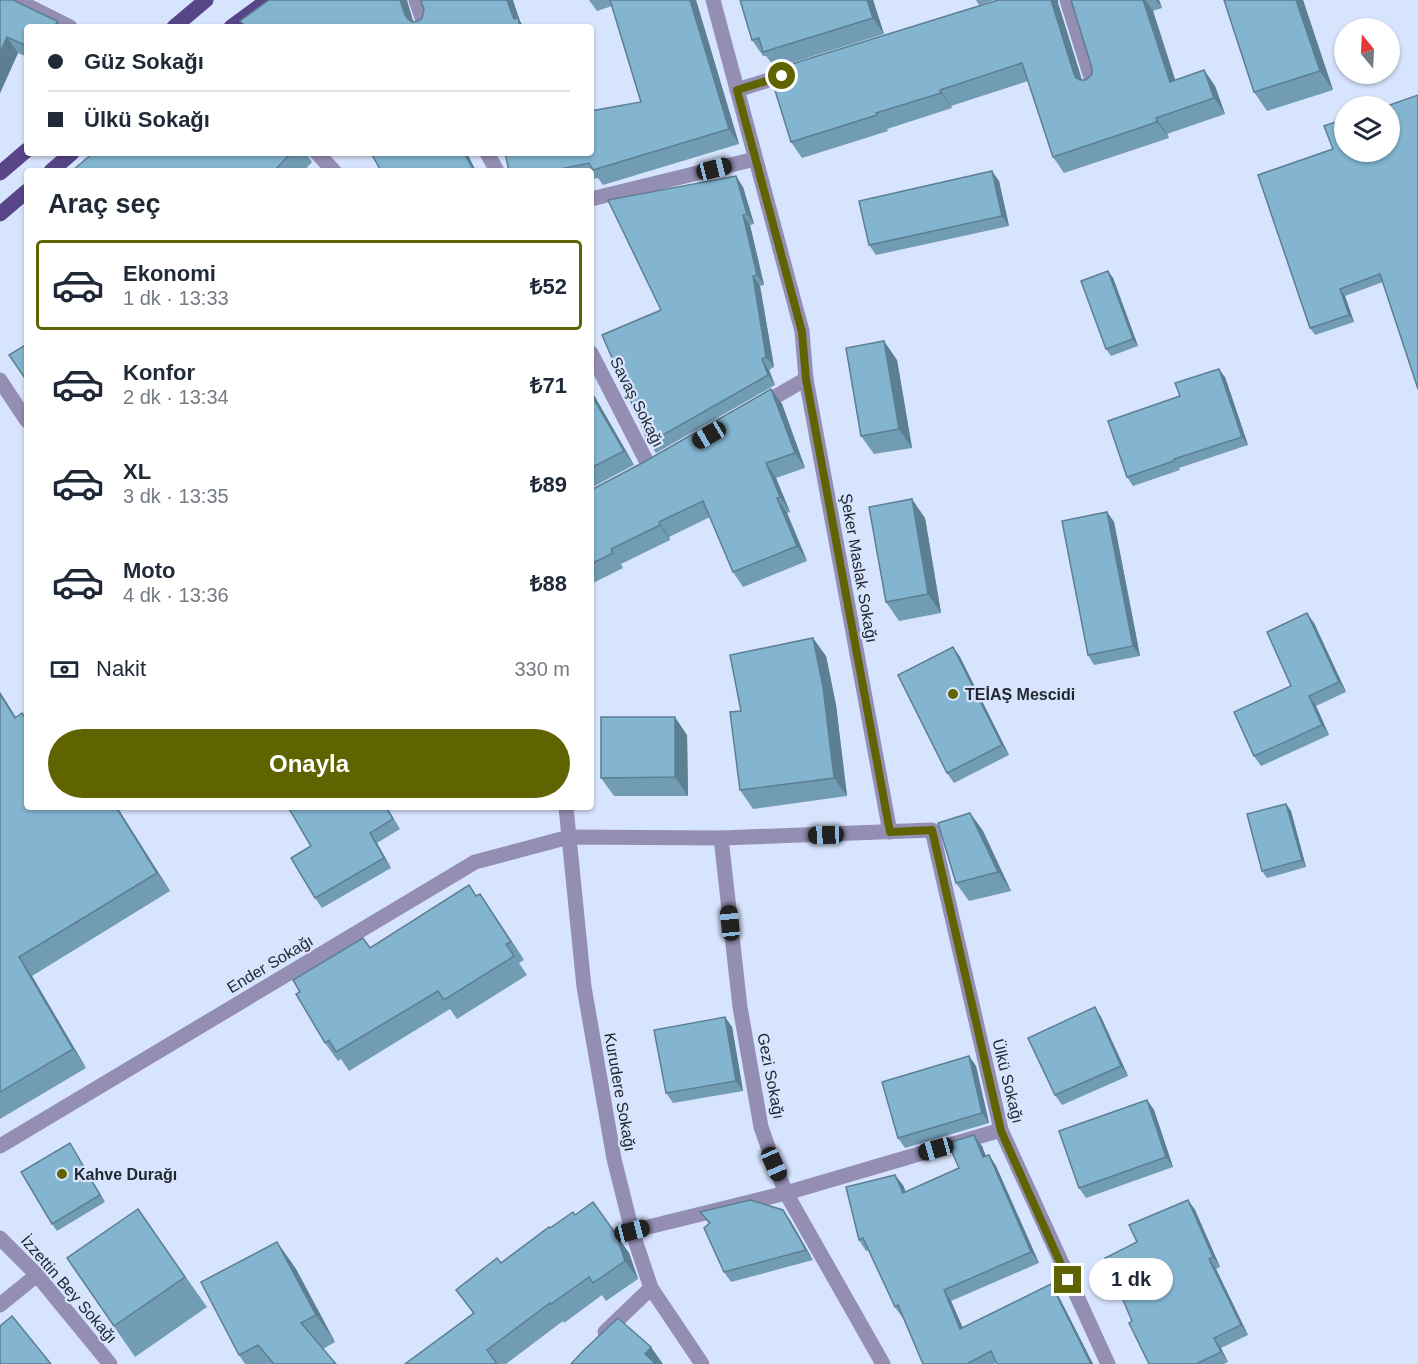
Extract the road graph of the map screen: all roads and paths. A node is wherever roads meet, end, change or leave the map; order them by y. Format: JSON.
{"nodes":[{"id":1,"x":16,"y":0,"type":"edge"},
{"id":2,"x":206,"y":0,"type":"edge"},
{"id":3,"x":268,"y":0,"type":"edge"},
{"id":4,"x":416,"y":0,"type":"edge"},
{"id":5,"x":713,"y":0,"type":"edge"},
{"id":6,"x":1067,"y":0,"type":"edge"},
{"id":7,"x":64,"y":24,"type":"edge"},
{"id":8,"x":182,"y":24,"type":"edge"},
{"id":9,"x":235,"y":24,"type":"edge"},
{"id":10,"x":423,"y":24,"type":"edge"},
{"id":11,"x":804,"y":69,"type":"edge"},
{"id":12,"x":1094,"y":87,"type":"edge"},
{"id":13,"x":737,"y":90,"type":"junction"},
{"id":14,"x":24,"y":153,"type":"edge"},
{"id":15,"x":68,"y":156,"type":"edge"},
{"id":16,"x":319,"y":156,"type":"edge"},
{"id":17,"x":755,"y":159,"type":"junction"},
{"id":18,"x":54,"y":168,"type":"edge"},
{"id":19,"x":331,"y":168,"type":"edge"},
{"id":20,"x":0,"y":173,"type":"edge"},
{"id":21,"x":24,"y":194,"type":"edge"},
{"id":22,"x":594,"y":198,"type":"edge"},
{"id":23,"x":0,"y":214,"type":"edge"},
{"id":24,"x":594,"y":359,"type":"edge"},
{"id":25,"x":806,"y":379,"type":"junction"},
{"id":26,"x":0,"y":380,"type":"edge"},
{"id":27,"x":744,"y":415,"type":"edge"},
{"id":28,"x":24,"y":416,"type":"edge"},
{"id":29,"x":651,"y":468,"type":"edge"},
{"id":30,"x":566,"y":810,"type":"edge"},
{"id":31,"x":890,"y":832,"type":"junction"},
{"id":32,"x":569,"y":837,"type":"junction"},
{"id":33,"x":721,"y":838,"type":"junction"},
{"id":34,"x":1001,"y":1131,"type":"junction"},
{"id":35,"x":0,"y":1146,"type":"edge"},
{"id":36,"x":786,"y":1193,"type":"junction"},
{"id":37,"x":632,"y":1231,"type":"junction"},
{"id":38,"x":0,"y":1238,"type":"edge"},
{"id":39,"x":38,"y":1275,"type":"junction"},
{"id":40,"x":651,"y":1288,"type":"junction"},
{"id":41,"x":0,"y":1305,"type":"edge"},
{"id":42,"x":596,"y":1341,"type":"edge"},
{"id":43,"x":110,"y":1364,"type":"edge"},
{"id":44,"x":702,"y":1364,"type":"edge"},
{"id":45,"x":882,"y":1364,"type":"edge"},
{"id":46,"x":1108,"y":1364,"type":"edge"}],
"edges":[{"from":1,"to":7,"type":"street"},
{"from":2,"to":8,"type":"main road"},
{"from":3,"to":9,"type":"main road"},
{"from":4,"to":10,"type":"street"},
{"from":5,"to":13,"type":"street","name":"Şeker Maslak Sokağı"},
{"from":6,"to":12,"type":"street"},
{"from":11,"to":13,"type":"street"},
{"from":13,"to":17,"type":"street","name":"Şeker Maslak Sokağı"},
{"from":14,"to":20,"type":"main road"},
{"from":15,"to":18,"type":"main road"},
{"from":16,"to":19,"type":"street"},
{"from":17,"to":22,"type":"street"},
{"from":17,"to":25,"type":"street","name":"Şeker Maslak Sokağı"},
{"from":21,"to":23,"type":"main road"},
{"from":24,"to":29,"type":"street","name":"Savaş Sokağı"},
{"from":25,"to":27,"type":"street"},
{"from":25,"to":31,"type":"street","name":"Şeker Maslak Sokağı"},
{"from":26,"to":28,"type":"street"},
{"from":30,"to":32,"type":"street","name":"Kurudere Sokağı"},
{"from":31,"to":33,"type":"street"},
{"from":31,"to":34,"type":"street","name":"Ülkü Sokağı"},
{"from":32,"to":33,"type":"street"},
{"from":32,"to":35,"type":"street","name":"Ender Sokağı"},
{"from":32,"to":37,"type":"street","name":"Kurudere Sokağı"},
{"from":33,"to":36,"type":"street","name":"Gezi Sokağı"},
{"from":34,"to":36,"type":"street"},
{"from":34,"to":46,"type":"street","name":"Ülkü Sokağı"},
{"from":36,"to":37,"type":"street"},
{"from":36,"to":45,"type":"street","name":"Gezi Sokağı"},
{"from":37,"to":40,"type":"street","name":"Kurudere Sokağı"},
{"from":38,"to":39,"type":"street","name":"İzzettin Bey Sokağı"},
{"from":39,"to":41,"type":"street"},
{"from":39,"to":43,"type":"street","name":"İzzettin Bey Sokağı"},
{"from":40,"to":42,"type":"street"},
{"from":40,"to":44,"type":"street","name":"Kurudere Sokağı"}]}
